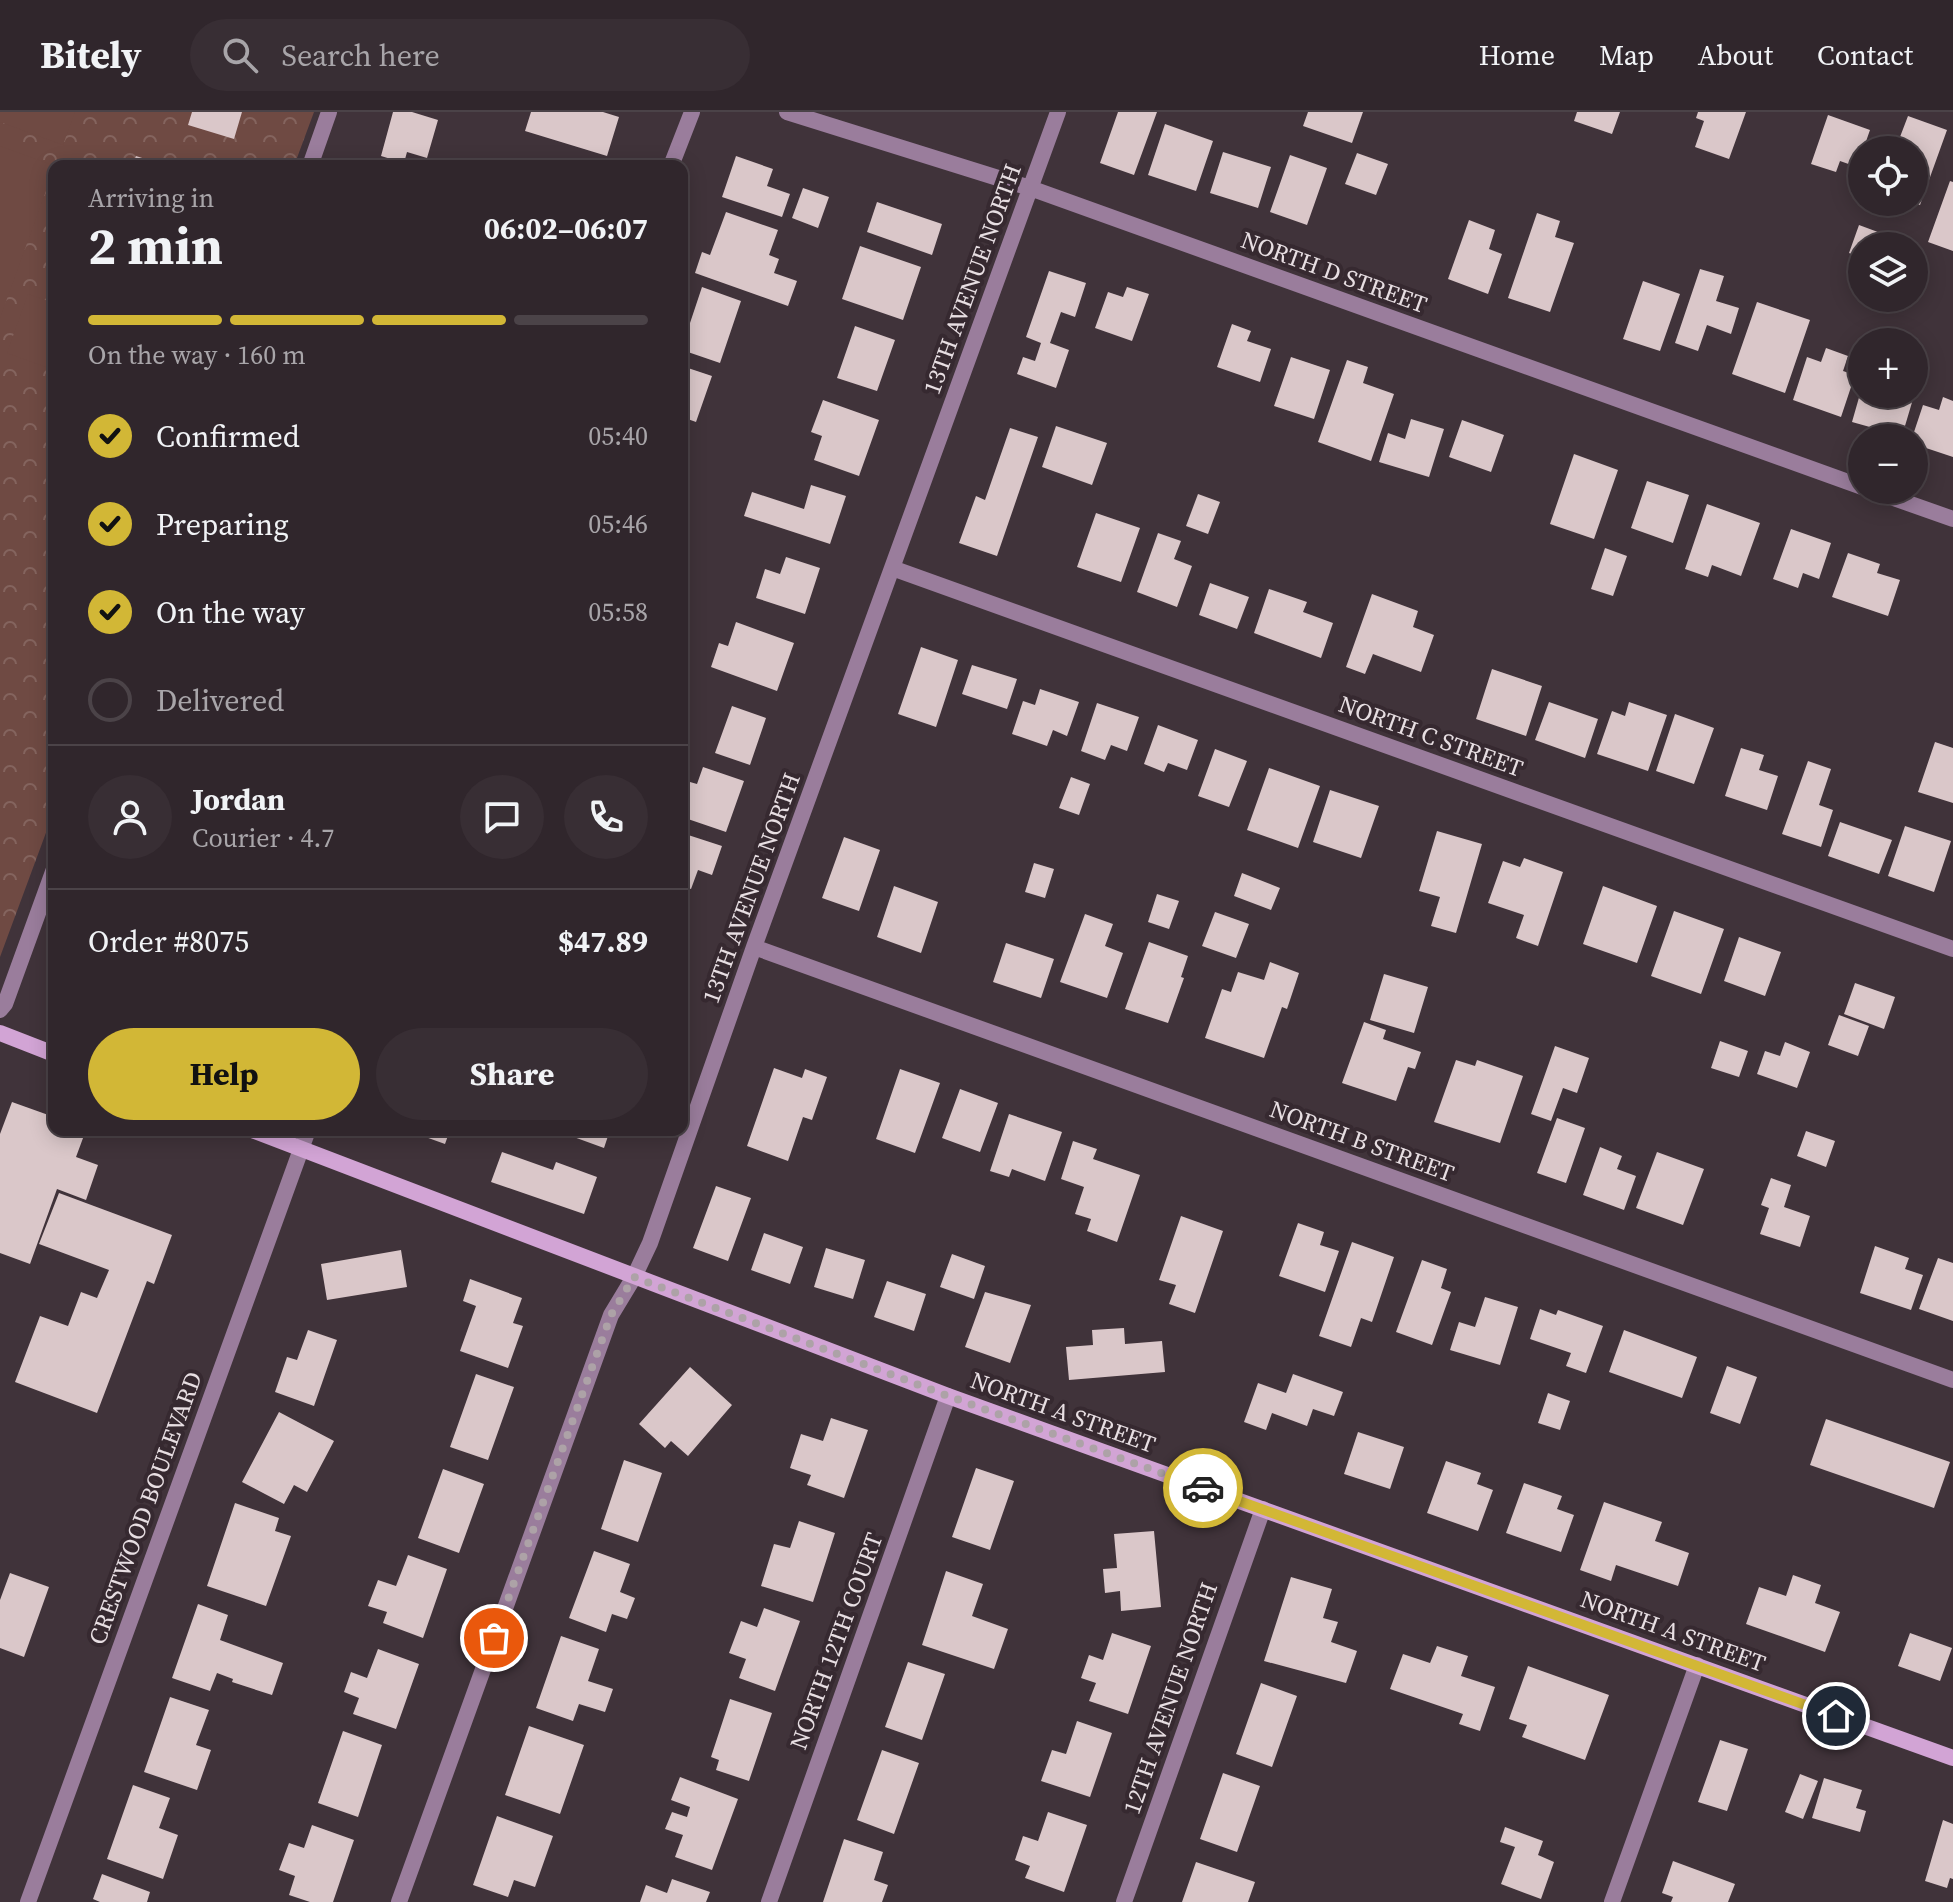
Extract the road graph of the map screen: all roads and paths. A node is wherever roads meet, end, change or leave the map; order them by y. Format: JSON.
{"nodes":[{"id":1,"x":329,"y":112,"type":"edge"},
{"id":2,"x":692,"y":112,"type":"edge"},
{"id":3,"x":787,"y":112,"type":"edge"},
{"id":4,"x":1058,"y":112,"type":"edge"},
{"id":5,"x":312,"y":160,"type":"edge"},
{"id":6,"x":673,"y":160,"type":"edge"},
{"id":7,"x":1030,"y":188,"type":"junction"},
{"id":8,"x":1848,"y":482,"type":"edge"},
{"id":9,"x":1911,"y":504,"type":"edge"},
{"id":10,"x":1953,"y":519,"type":"edge"},
{"id":11,"x":892,"y":568,"type":"junction"},
{"id":12,"x":48,"y":886,"type":"edge"},
{"id":13,"x":754,"y":947,"type":"junction"},
{"id":14,"x":1953,"y":949,"type":"edge"},
{"id":15,"x":0,"y":1010,"type":"edge"},
{"id":16,"x":0,"y":1033,"type":"edge"},
{"id":17,"x":48,"y":1052,"type":"edge"},
{"id":18,"x":688,"y":1135,"type":"edge"},
{"id":19,"x":267,"y":1136,"type":"edge"},
{"id":20,"x":306,"y":1136,"type":"edge"},
{"id":21,"x":688,"y":1136,"type":"edge"},
{"id":22,"x":301,"y":1149,"type":"junction"},
{"id":23,"x":634,"y":1277,"type":"junction"},
{"id":24,"x":1953,"y":1380,"type":"edge"},
{"id":25,"x":948,"y":1396,"type":"junction"},
{"id":26,"x":1263,"y":1509,"type":"junction"},
{"id":27,"x":1697,"y":1665,"type":"junction"},
{"id":28,"x":1953,"y":1758,"type":"edge"},
{"id":29,"x":28,"y":1902,"type":"edge"},
{"id":30,"x":399,"y":1902,"type":"edge"},
{"id":31,"x":769,"y":1902,"type":"edge"},
{"id":32,"x":1124,"y":1902,"type":"edge"},
{"id":33,"x":1612,"y":1902,"type":"edge"}],
"edges":[{"from":1,"to":5,"type":"street"},
{"from":2,"to":6,"type":"street"},
{"from":3,"to":7,"type":"street","name":"NORTH D STREET"},
{"from":4,"to":7,"type":"street","name":"13TH AVENUE NORTH"},
{"from":7,"to":8,"type":"street","name":"NORTH D STREET"},
{"from":7,"to":11,"type":"street","name":"13TH AVENUE NORTH"},
{"from":9,"to":10,"type":"street"},
{"from":11,"to":13,"type":"street","name":"13TH AVENUE NORTH"},
{"from":11,"to":14,"type":"street","name":"NORTH C STREET"},
{"from":12,"to":15,"type":"street"},
{"from":13,"to":18,"type":"street","name":"13TH AVENUE NORTH"},
{"from":13,"to":24,"type":"street","name":"NORTH B STREET"},
{"from":16,"to":17,"type":"street"},
{"from":19,"to":22,"type":"street","name":"NORTH A STREET"},
{"from":20,"to":22,"type":"street","name":"CRESTWOOD BOULEVARD"},
{"from":21,"to":23,"type":"street","name":"13TH AVENUE NORTH"},
{"from":22,"to":23,"type":"street","name":"NORTH A STREET"},
{"from":22,"to":29,"type":"street","name":"CRESTWOOD BOULEVARD"},
{"from":23,"to":25,"type":"street","name":"NORTH A STREET"},
{"from":23,"to":30,"type":"street","name":"13TH AVENUE NORTH"},
{"from":25,"to":26,"type":"street","name":"NORTH A STREET"},
{"from":25,"to":31,"type":"street","name":"NORTH 12TH COURT"},
{"from":26,"to":27,"type":"street","name":"NORTH A STREET"},
{"from":26,"to":32,"type":"street","name":"12TH AVENUE NORTH"},
{"from":27,"to":28,"type":"street","name":"NORTH A STREET"},
{"from":27,"to":33,"type":"street"}]}
